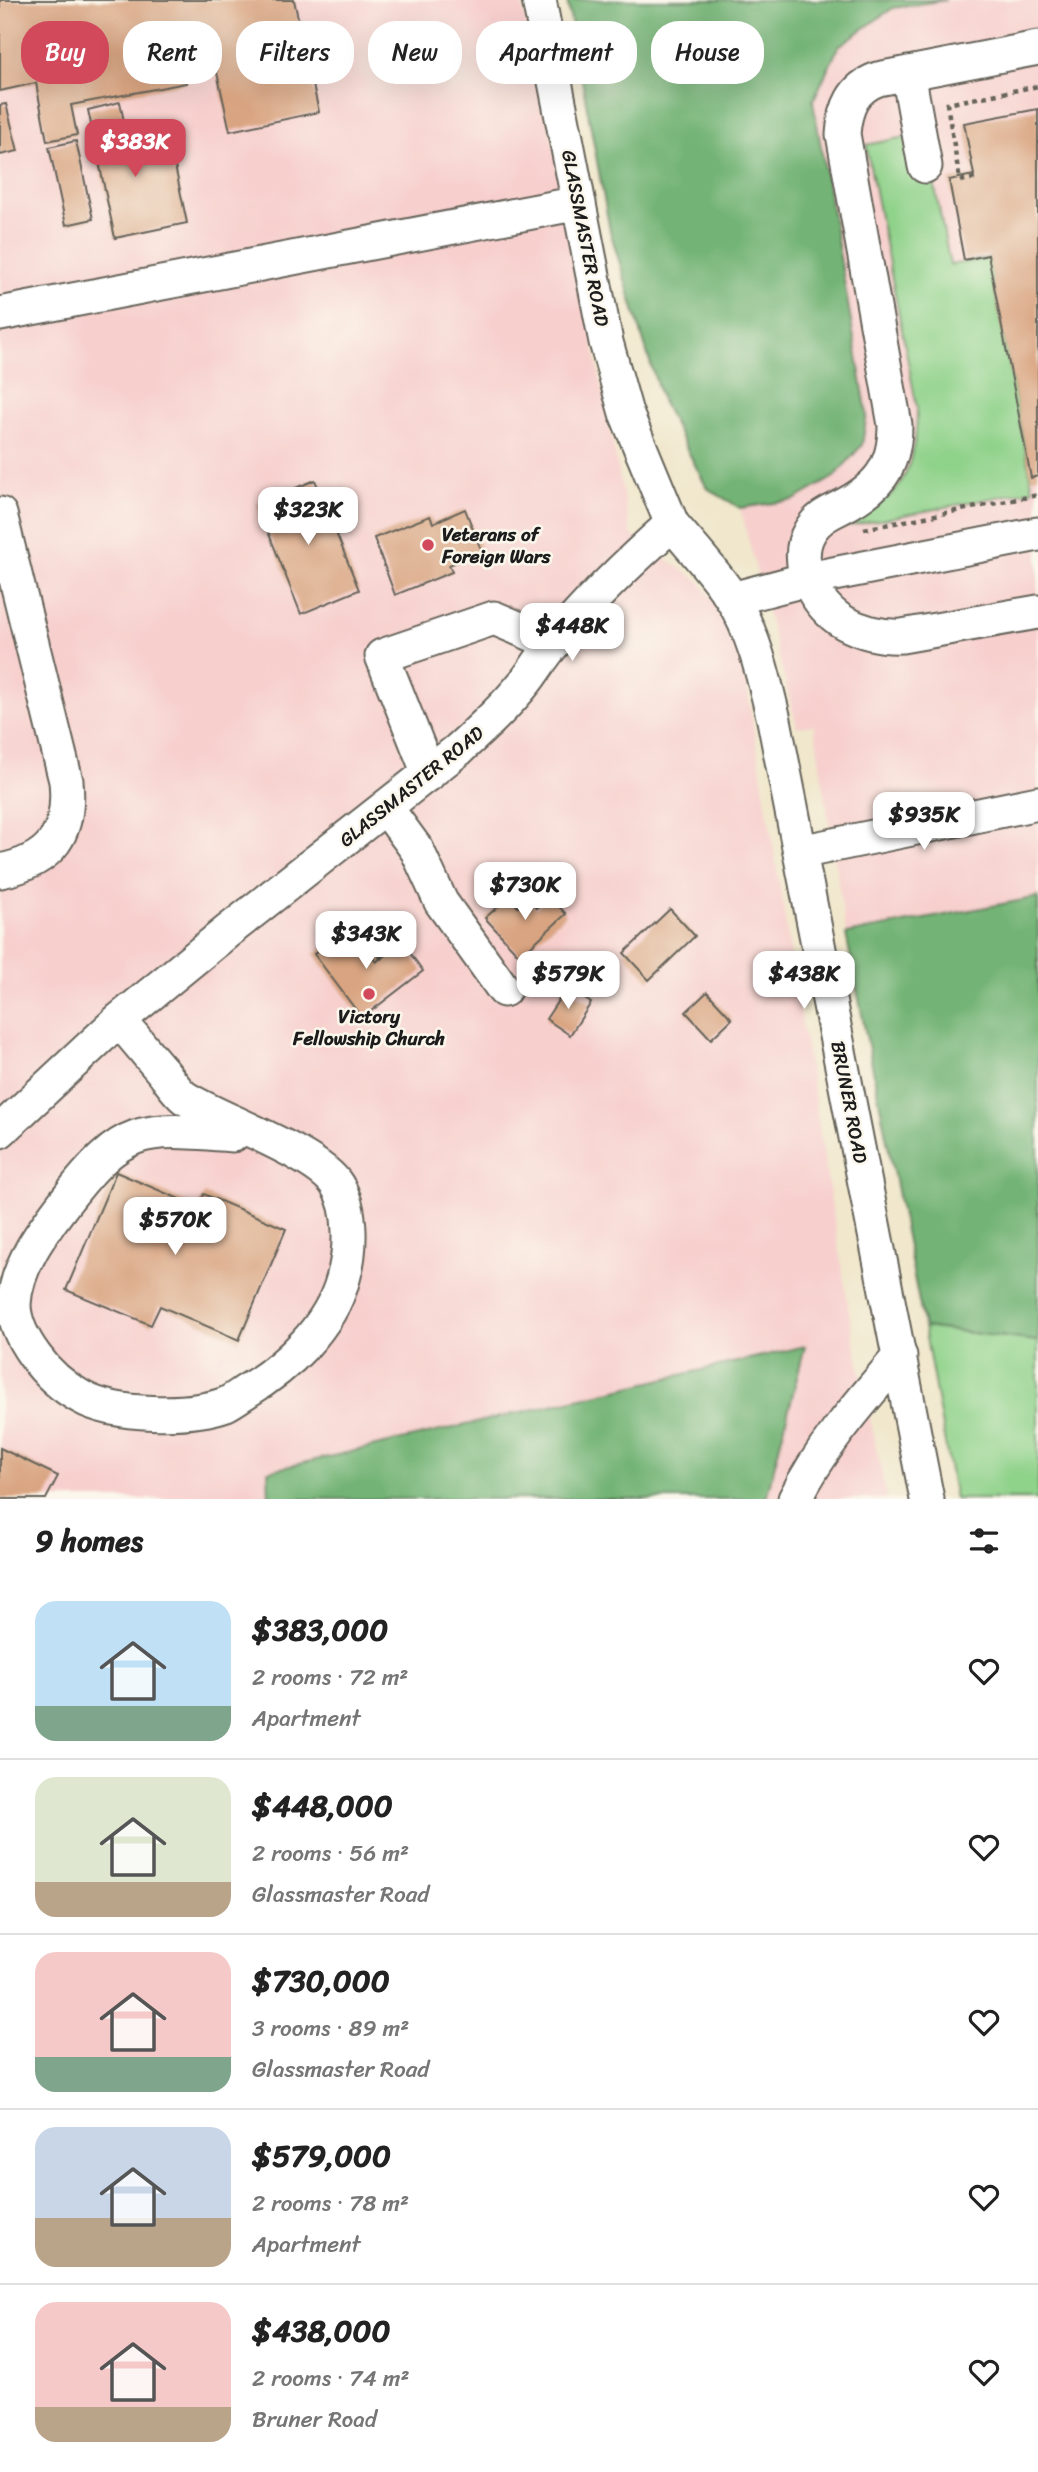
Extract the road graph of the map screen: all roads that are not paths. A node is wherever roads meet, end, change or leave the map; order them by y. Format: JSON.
{"nodes":[{"id":1,"x":539,"y":0,"type":"edge"},
{"id":2,"x":1038,"y":48,"type":"edge"},
{"id":3,"x":908,"y":73,"type":"junction"},
{"id":4,"x":925,"y":166,"type":"dead end"},
{"id":5,"x":579,"y":203,"type":"junction"},
{"id":6,"x":0,"y":314,"type":"edge"},
{"id":7,"x":0,"y":514,"type":"edge"},
{"id":8,"x":672,"y":524,"type":"junction"},
{"id":9,"x":1038,"y":534,"type":"edge"},
{"id":10,"x":808,"y":579,"type":"junction"},
{"id":11,"x":732,"y":599,"type":"junction"},
{"id":12,"x":1038,"y":612,"type":"edge"},
{"id":13,"x":553,"y":643,"type":"junction"},
{"id":14,"x":429,"y":774,"type":"junction"},
{"id":15,"x":1038,"y":803,"type":"edge"},
{"id":16,"x":387,"y":808,"type":"junction"},
{"id":17,"x":800,"y":852,"type":"junction"},
{"id":18,"x":0,"y":872,"type":"edge"},
{"id":19,"x":504,"y":990,"type":"dead end"},
{"id":20,"x":119,"y":1020,"type":"junction"},
{"id":21,"x":238,"y":1125,"type":"junction"},
{"id":22,"x":0,"y":1131,"type":"edge"},
{"id":23,"x":900,"y":1356,"type":"junction"},
{"id":24,"x":796,"y":1499,"type":"edge"},
{"id":25,"x":927,"y":1499,"type":"edge"}],
"edges":[{"from":1,"to":5,"type":"street","name":"GLASSMASTER ROAD"},
{"from":2,"to":3,"type":"street"},
{"from":3,"to":4,"type":"street"},
{"from":3,"to":10,"type":"street"},
{"from":5,"to":6,"type":"street"},
{"from":5,"to":8,"type":"street","name":"GLASSMASTER ROAD"},
{"from":7,"to":18,"type":"street"},
{"from":8,"to":11,"type":"street","name":"BRUNER ROAD"},
{"from":8,"to":13,"type":"street","name":"GLASSMASTER ROAD"},
{"from":9,"to":10,"type":"street"},
{"from":10,"to":11,"type":"street"},
{"from":10,"to":12,"type":"street"},
{"from":11,"to":17,"type":"street","name":"BRUNER ROAD"},
{"from":13,"to":14,"type":"street","name":"GLASSMASTER ROAD"},
{"from":13,"to":14,"type":"street"},
{"from":14,"to":16,"type":"street","name":"GLASSMASTER ROAD"},
{"from":15,"to":17,"type":"street"},
{"from":16,"to":19,"type":"street"},
{"from":16,"to":20,"type":"street","name":"GLASSMASTER ROAD"},
{"from":17,"to":23,"type":"street","name":"BRUNER ROAD"},
{"from":20,"to":21,"type":"street"},
{"from":20,"to":22,"type":"street","name":"GLASSMASTER ROAD"},
{"from":21,"to":21,"type":"street"},
{"from":23,"to":24,"type":"street"},
{"from":23,"to":25,"type":"street","name":"BRUNER ROAD"}]}
